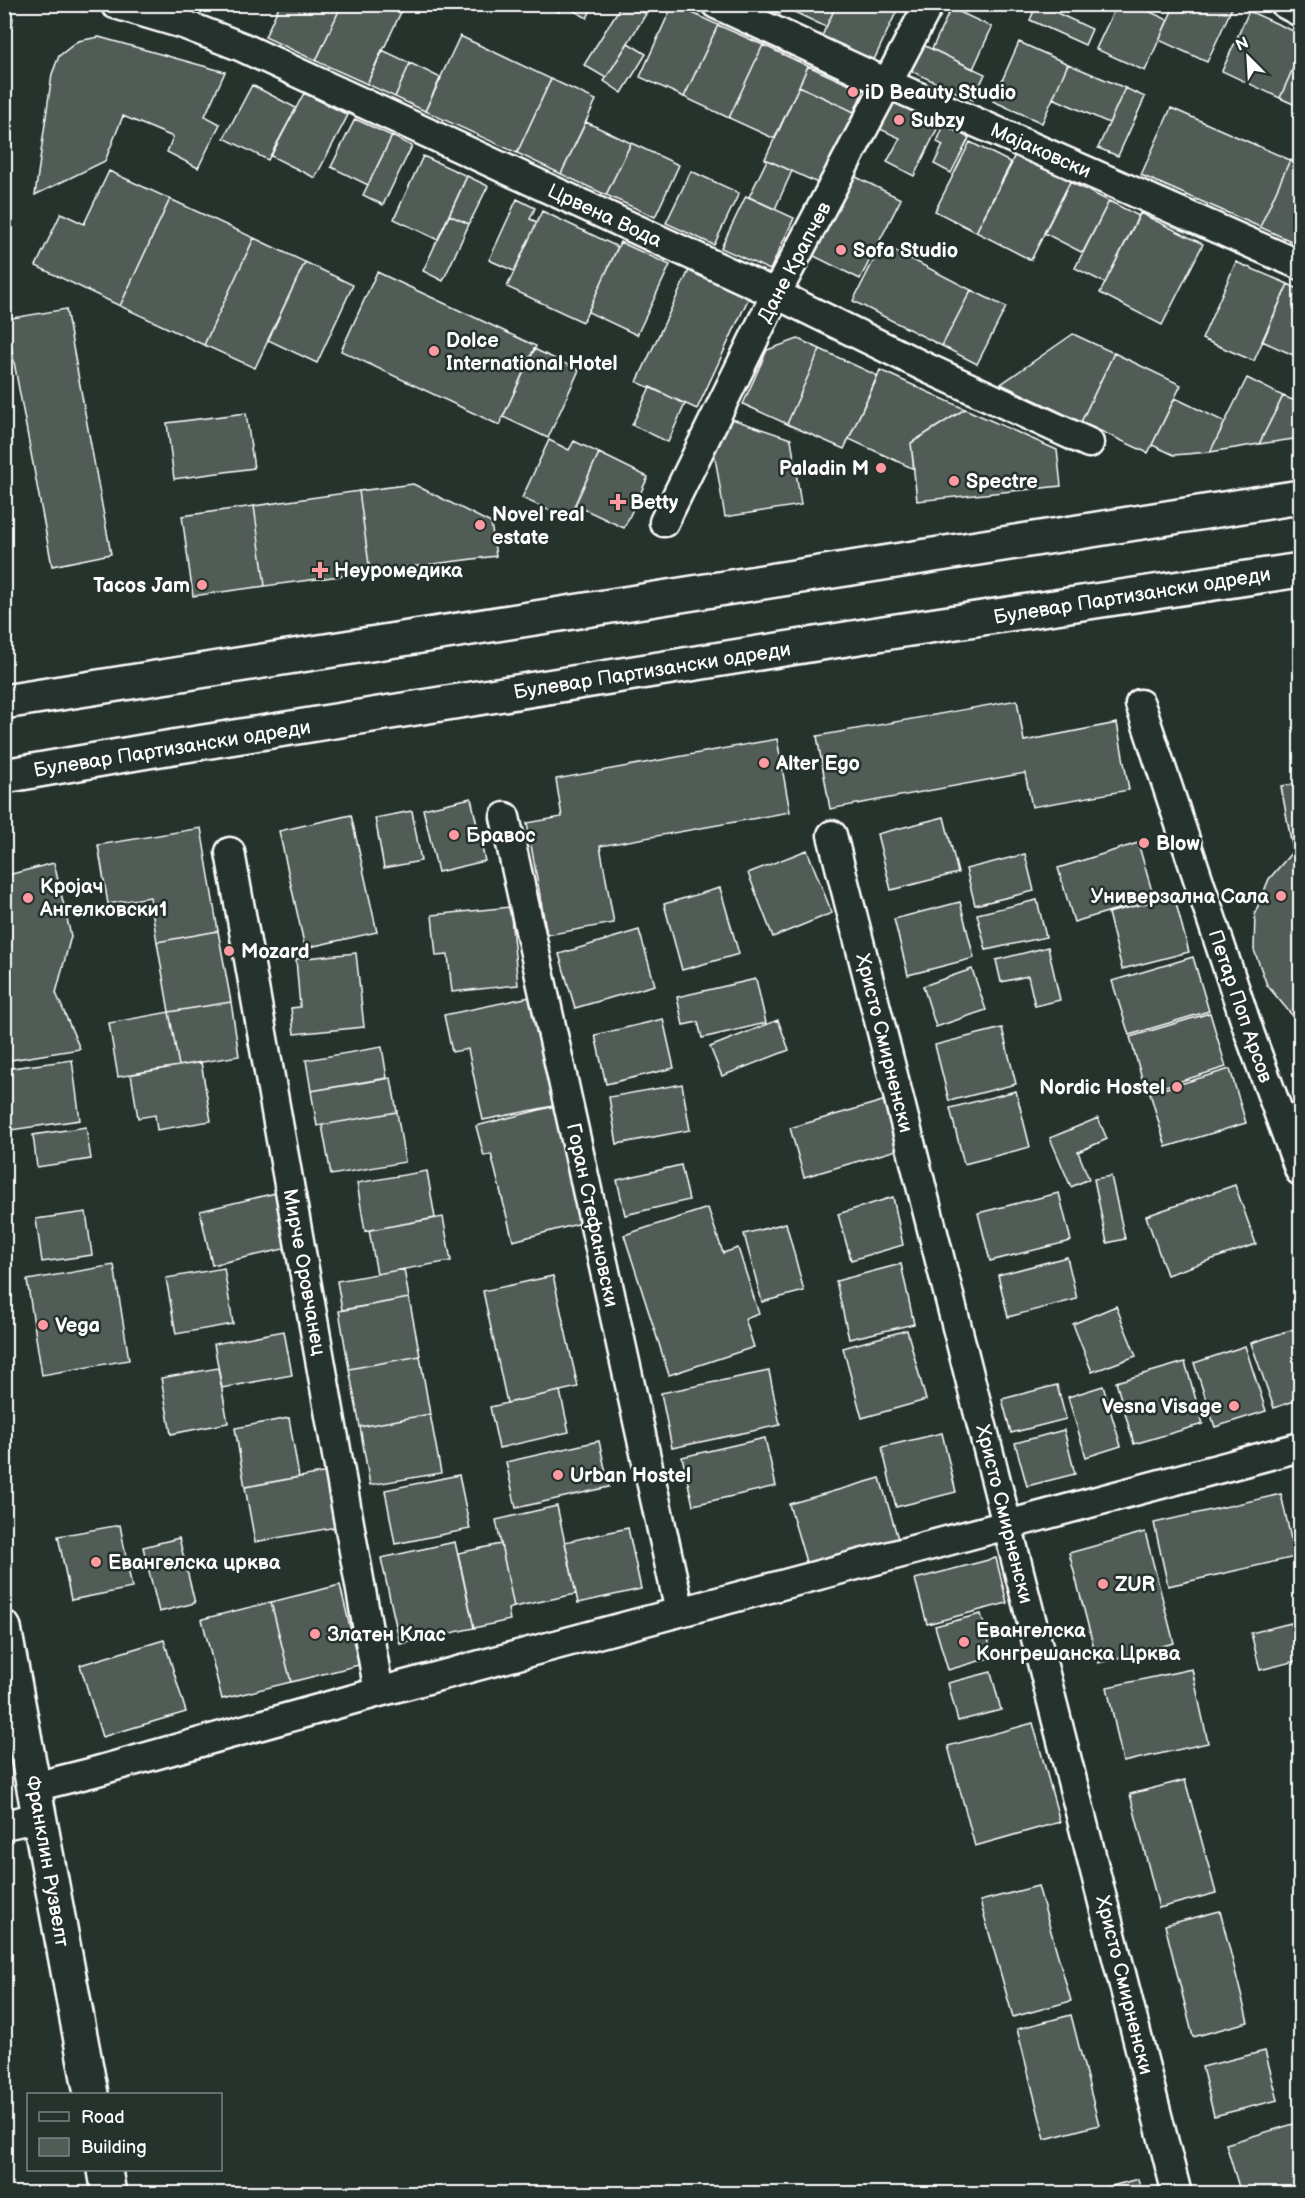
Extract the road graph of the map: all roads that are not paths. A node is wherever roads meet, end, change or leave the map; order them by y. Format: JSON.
{"nodes":[{"id":1,"x":115,"y":4,"type":"edge"},
{"id":2,"x":716,"y":4,"type":"edge"},
{"id":3,"x":929,"y":4,"type":"edge"},
{"id":4,"x":1285,"y":4,"type":"edge"},
{"id":5,"x":1300,"y":12,"type":"edge"},
{"id":6,"x":889,"y":84,"type":"junction"},
{"id":7,"x":1300,"y":265,"type":"edge"},
{"id":8,"x":776,"y":294,"type":"junction"},
{"id":9,"x":1089,"y":443,"type":"dead end"},
{"id":10,"x":1300,"y":497,"type":"edge"},
{"id":11,"x":664,"y":522,"type":"dead end"},
{"id":12,"x":1300,"y":570,"type":"edge"},
{"id":13,"x":4,"y":702,"type":"edge"},
{"id":14,"x":1140,"y":704,"type":"dead end"},
{"id":15,"x":8,"y":778,"type":"edge"},
{"id":16,"x":505,"y":817,"type":"dead end"},
{"id":17,"x":832,"y":836,"type":"dead end"},
{"id":18,"x":230,"y":852,"type":"dead end"},
{"id":19,"x":1300,"y":1172,"type":"edge"},
{"id":20,"x":1300,"y":1447,"type":"edge"},
{"id":21,"x":1008,"y":1526,"type":"junction"},
{"id":22,"x":680,"y":1612,"type":"junction"},
{"id":23,"x":4,"y":1628,"type":"edge"},
{"id":24,"x":379,"y":1692,"type":"junction"},
{"id":25,"x":37,"y":1802,"type":"junction"},
{"id":26,"x":4,"y":1825,"type":"edge"},
{"id":27,"x":91,"y":2093,"type":"edge"},
{"id":28,"x":105,"y":2171,"type":"edge"},
{"id":29,"x":109,"y":2193,"type":"edge"},
{"id":30,"x":1178,"y":2193,"type":"edge"}],
"edges":[{"from":1,"to":8,"type":"street","name":"Црвена Вода"},
{"from":2,"to":6,"type":"street","name":"Мајаковски"},
{"from":3,"to":6,"type":"street","name":"Дане Крапчев"},
{"from":4,"to":5,"type":"street"},
{"from":6,"to":7,"type":"street","name":"Мајаковски"},
{"from":6,"to":8,"type":"street","name":"Дане Крапчев"},
{"from":8,"to":9,"type":"street","name":"Црвена Вода"},
{"from":8,"to":11,"type":"street","name":"Дане Крапчев"},
{"from":10,"to":13,"type":"street"},
{"from":12,"to":15,"type":"street","name":"Булевар Партизански одреди"},
{"from":14,"to":19,"type":"street","name":"Петар Поп Арсов"},
{"from":16,"to":22,"type":"street","name":"Горан Стефановски"},
{"from":17,"to":21,"type":"street","name":"Христо Смирненски"},
{"from":18,"to":24,"type":"street","name":"Мирче Оровчанец"},
{"from":20,"to":21,"type":"street"},
{"from":21,"to":22,"type":"street"},
{"from":21,"to":30,"type":"street","name":"Христо Смирненски"},
{"from":22,"to":24,"type":"street"},
{"from":23,"to":25,"type":"street","name":"Франклин Рузвелт"},
{"from":24,"to":25,"type":"street"},
{"from":25,"to":26,"type":"street"},
{"from":25,"to":27,"type":"street","name":"Франклин Рузвелт"},
{"from":28,"to":29,"type":"street"}]}
